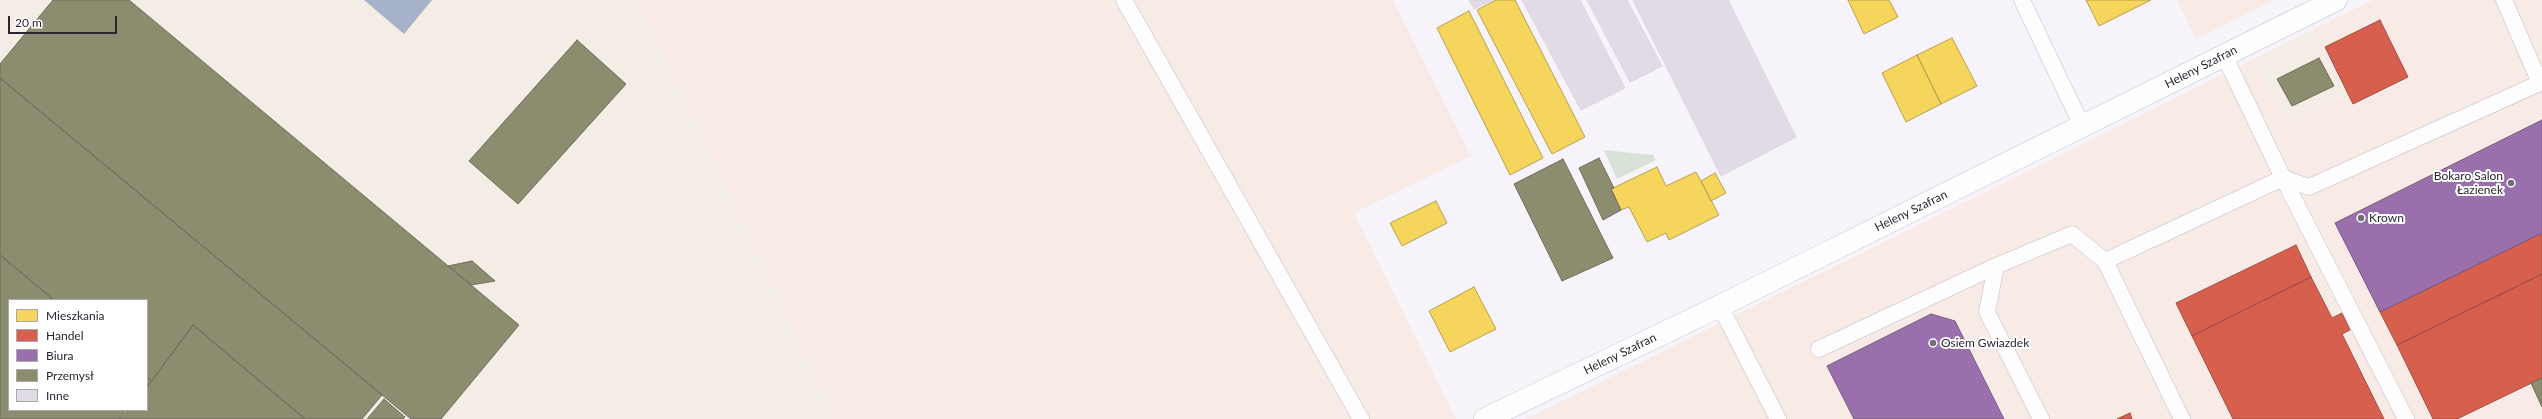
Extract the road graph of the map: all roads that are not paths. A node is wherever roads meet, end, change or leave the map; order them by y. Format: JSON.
{"nodes":[{"id":1,"x":1124,"y":0,"type":"edge"},
{"id":2,"x":2022,"y":0,"type":"edge"},
{"id":3,"x":2336,"y":0,"type":"edge"},
{"id":4,"x":2504,"y":0,"type":"edge"},
{"id":5,"x":2224,"y":55,"type":"junction"},
{"id":6,"x":2082,"y":126,"type":"junction"},
{"id":7,"x":2283,"y":178,"type":"junction"},
{"id":8,"x":2105,"y":261,"type":"junction"},
{"id":9,"x":1996,"y":266,"type":"junction"},
{"id":10,"x":1720,"y":306,"type":"junction"},
{"id":11,"x":1819,"y":349,"type":"dead end"},
{"id":12,"x":1361,"y":419,"type":"edge"},
{"id":13,"x":1485,"y":419,"type":"edge"},
{"id":14,"x":1778,"y":419,"type":"edge"},
{"id":15,"x":2041,"y":419,"type":"edge"},
{"id":16,"x":2182,"y":419,"type":"edge"},
{"id":17,"x":2406,"y":419,"type":"edge"}],
"edges":[{"from":1,"to":12,"type":"lane"},
{"from":2,"to":6,"type":"lane"},
{"from":3,"to":5,"type":"street","name":"Heleny Szafran"},
{"from":4,"to":7,"type":"lane"},
{"from":5,"to":6,"type":"street","name":"Heleny Szafran"},
{"from":5,"to":7,"type":"lane"},
{"from":6,"to":10,"type":"street","name":"Heleny Szafran"},
{"from":7,"to":8,"type":"lane"},
{"from":7,"to":17,"type":"lane"},
{"from":8,"to":9,"type":"lane"},
{"from":8,"to":16,"type":"lane"},
{"from":9,"to":11,"type":"lane"},
{"from":9,"to":15,"type":"lane"},
{"from":10,"to":13,"type":"street","name":"Heleny Szafran"},
{"from":10,"to":14,"type":"lane"}]}
